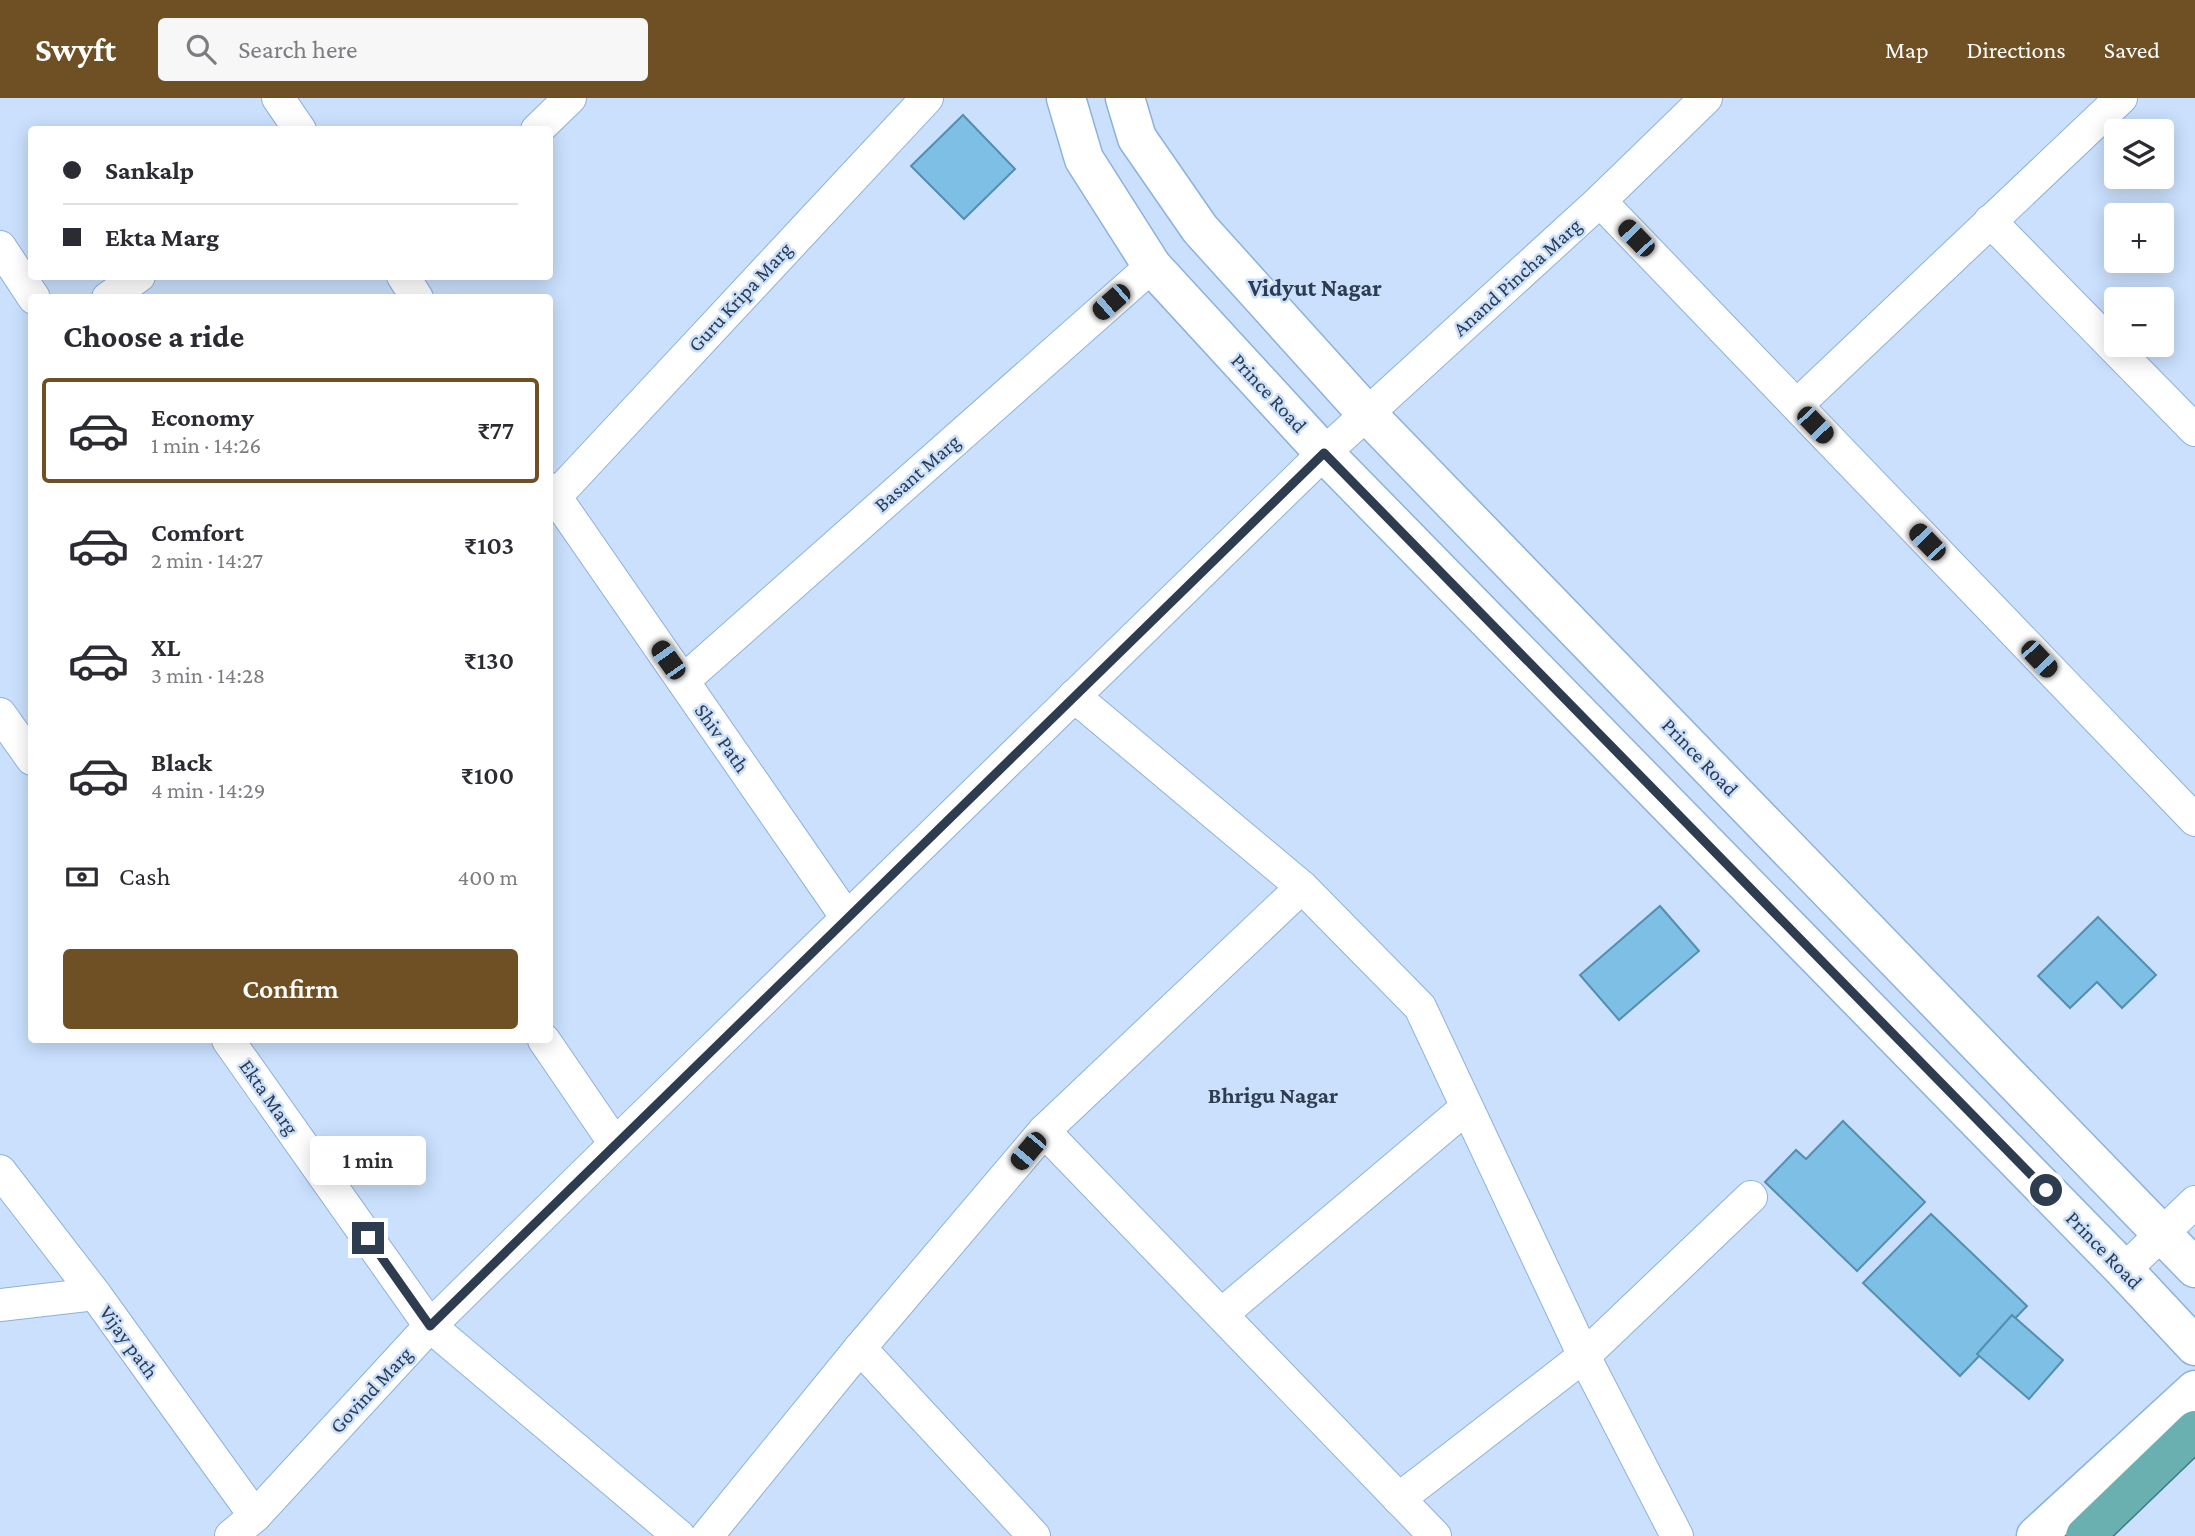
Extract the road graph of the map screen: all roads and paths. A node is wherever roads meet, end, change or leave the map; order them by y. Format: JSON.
{"nodes":[{"id":1,"x":278,"y":98,"type":"edge"},
{"id":2,"x":570,"y":98,"type":"edge"},
{"id":3,"x":927,"y":98,"type":"edge"},
{"id":4,"x":1066,"y":98,"type":"edge"},
{"id":5,"x":1125,"y":98,"type":"edge"},
{"id":6,"x":1706,"y":98,"type":"edge"},
{"id":7,"x":2121,"y":98,"type":"edge"},
{"id":8,"x":297,"y":126,"type":"edge"},
{"id":9,"x":541,"y":126,"type":"edge"},
{"id":10,"x":1600,"y":201,"type":"junction"},
{"id":11,"x":1990,"y":221,"type":"junction"},
{"id":12,"x":0,"y":247,"type":"edge"},
{"id":13,"x":1152,"y":266,"type":"junction"},
{"id":14,"x":133,"y":280,"type":"edge"},
{"id":15,"x":31,"y":294,"type":"edge"},
{"id":16,"x":114,"y":294,"type":"edge"},
{"id":17,"x":1797,"y":405,"type":"junction"},
{"id":18,"x":1367,"y":414,"type":"junction"},
{"id":19,"x":2195,"y":430,"type":"edge"},
{"id":20,"x":1324,"y":453,"type":"junction"},
{"id":21,"x":553,"y":492,"type":"edge"},
{"id":22,"x":553,"y":494,"type":"edge"},
{"id":23,"x":682,"y":681,"type":"junction"},
{"id":24,"x":1074,"y":696,"type":"junction"},
{"id":25,"x":0,"y":714,"type":"edge"},
{"id":26,"x":28,"y":753,"type":"edge"},
{"id":27,"x":2195,"y":820,"type":"edge"},
{"id":28,"x":1301,"y":887,"type":"junction"},
{"id":29,"x":847,"y":918,"type":"junction"},
{"id":30,"x":230,"y":1043,"type":"edge"},
{"id":31,"x":546,"y":1043,"type":"edge"},
{"id":32,"x":1466,"y":1108,"type":"junction"},
{"id":33,"x":1044,"y":1131,"type":"junction"},
{"id":34,"x":615,"y":1144,"type":"junction"},
{"id":35,"x":0,"y":1171,"type":"edge"},
{"id":36,"x":1751,"y":1197,"type":"dead end"},
{"id":37,"x":2195,"y":1202,"type":"edge"},
{"id":38,"x":2162,"y":1234,"type":"junction"},
{"id":39,"x":2195,"y":1268,"type":"edge"},
{"id":40,"x":2124,"y":1270,"type":"junction"},
{"id":41,"x":95,"y":1294,"type":"junction"},
{"id":42,"x":0,"y":1304,"type":"edge"},
{"id":43,"x":1222,"y":1314,"type":"junction"},
{"id":44,"x":430,"y":1326,"type":"junction"},
{"id":45,"x":2195,"y":1346,"type":"edge"},
{"id":46,"x":860,"y":1348,"type":"junction"},
{"id":47,"x":1584,"y":1356,"type":"junction"},
{"id":48,"x":2195,"y":1390,"type":"edge"},
{"id":49,"x":2195,"y":1430,"type":"edge"},
{"id":50,"x":1399,"y":1499,"type":"junction"},
{"id":51,"x":255,"y":1516,"type":"junction"},
{"id":52,"x":231,"y":1536,"type":"edge"},
{"id":53,"x":679,"y":1536,"type":"edge"},
{"id":54,"x":706,"y":1536,"type":"edge"},
{"id":55,"x":1034,"y":1536,"type":"edge"},
{"id":56,"x":1435,"y":1536,"type":"edge"},
{"id":57,"x":1677,"y":1536,"type":"edge"},
{"id":58,"x":2036,"y":1536,"type":"edge"},
{"id":59,"x":2085,"y":1536,"type":"edge"}],
"edges":[{"from":1,"to":8,"type":"street"},
{"from":2,"to":9,"type":"street"},
{"from":3,"to":21,"type":"street","name":"Guru Kripa Marg"},
{"from":4,"to":13,"type":"street","name":"Prince Road"},
{"from":5,"to":18,"type":"street","name":"Prince Road"},
{"from":6,"to":10,"type":"street","name":"Anand Pincha Marg"},
{"from":7,"to":11,"type":"street"},
{"from":10,"to":17,"type":"street"},
{"from":10,"to":18,"type":"street","name":"Anand Pincha Marg"},
{"from":11,"to":17,"type":"street"},
{"from":11,"to":19,"type":"street"},
{"from":12,"to":15,"type":"street"},
{"from":13,"to":20,"type":"street","name":"Prince Road"},
{"from":13,"to":23,"type":"street","name":"Basant Marg"},
{"from":14,"to":16,"type":"street"},
{"from":17,"to":27,"type":"street"},
{"from":18,"to":20,"type":"street","name":"Anand Pincha Marg"},
{"from":18,"to":38,"type":"street","name":"Prince Road"},
{"from":20,"to":24,"type":"street","name":"Govind Marg"},
{"from":20,"to":40,"type":"street","name":"Prince Road"},
{"from":22,"to":23,"type":"street","name":"Shiv Path"},
{"from":23,"to":29,"type":"street","name":"Shiv Path"},
{"from":24,"to":28,"type":"street"},
{"from":24,"to":29,"type":"street","name":"Govind Marg"},
{"from":25,"to":26,"type":"street"},
{"from":28,"to":32,"type":"street"},
{"from":28,"to":33,"type":"street"},
{"from":29,"to":34,"type":"street","name":"Govind Marg"},
{"from":30,"to":44,"type":"street","name":"Ekta Marg"},
{"from":31,"to":34,"type":"street"},
{"from":32,"to":43,"type":"street"},
{"from":32,"to":47,"type":"street"},
{"from":33,"to":43,"type":"street"},
{"from":33,"to":46,"type":"street"},
{"from":34,"to":44,"type":"street","name":"Govind Marg"},
{"from":35,"to":41,"type":"street","name":"Vijay path"},
{"from":36,"to":47,"type":"street"},
{"from":37,"to":38,"type":"street"},
{"from":38,"to":39,"type":"street","name":"Prince Road"},
{"from":38,"to":40,"type":"street"},
{"from":40,"to":45,"type":"street","name":"Prince Road"},
{"from":41,"to":42,"type":"street"},
{"from":41,"to":51,"type":"street","name":"Vijay path"},
{"from":43,"to":50,"type":"street"},
{"from":44,"to":51,"type":"street","name":"Govind Marg"},
{"from":44,"to":53,"type":"street","name":"Ekta Marg"},
{"from":46,"to":54,"type":"street"},
{"from":46,"to":55,"type":"street"},
{"from":47,"to":50,"type":"street"},
{"from":47,"to":57,"type":"street"},
{"from":48,"to":58,"type":"street"},
{"from":49,"to":59,"type":"highway"},
{"from":50,"to":56,"type":"street"},
{"from":51,"to":52,"type":"street","name":"Govind Marg"}]}
